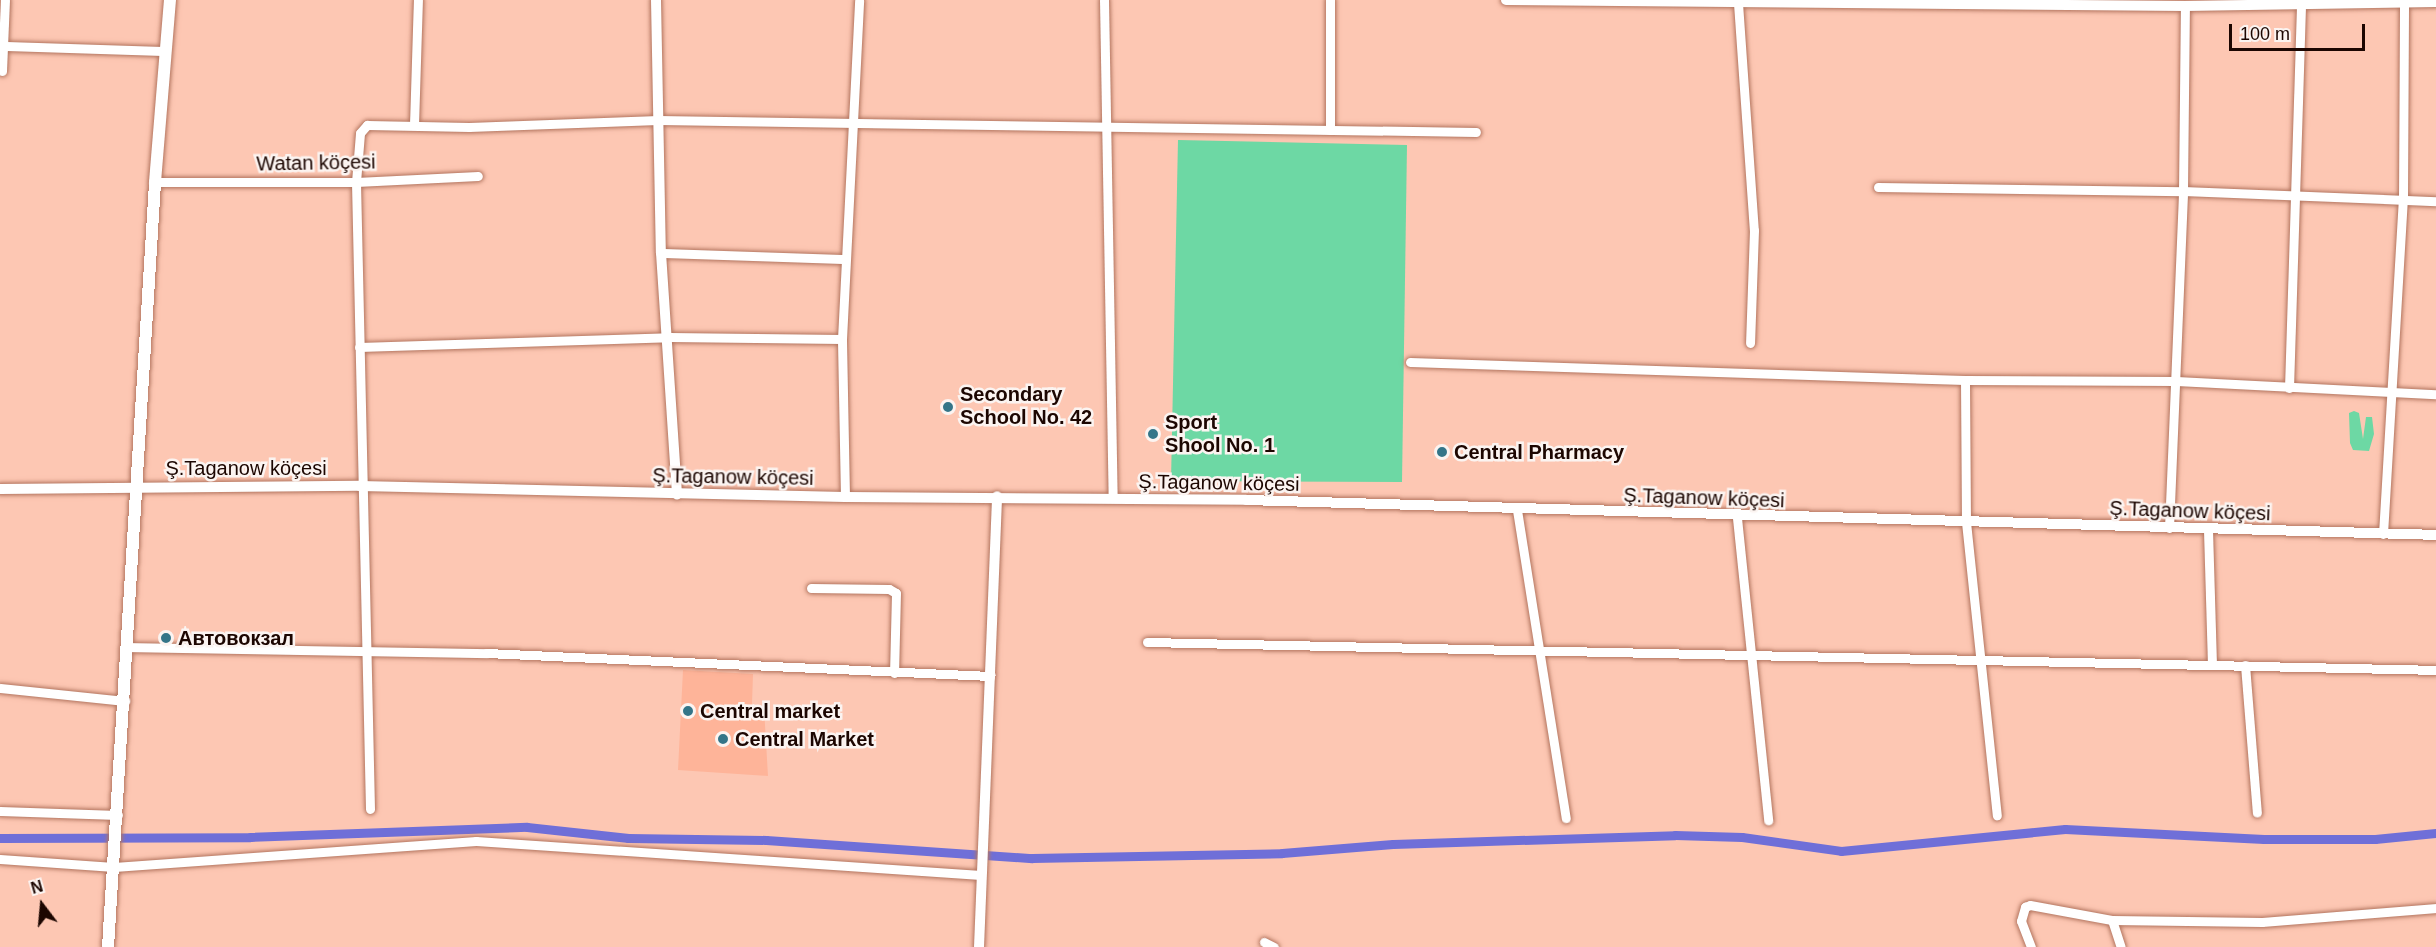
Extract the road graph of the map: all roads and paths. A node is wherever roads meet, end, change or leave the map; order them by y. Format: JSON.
{"nodes":[{"id":1,"x":5,"y":0,"type":"edge"},
{"id":2,"x":170,"y":0,"type":"edge"},
{"id":3,"x":418,"y":0,"type":"edge"},
{"id":4,"x":656,"y":0,"type":"edge"},
{"id":5,"x":859,"y":0,"type":"edge"},
{"id":6,"x":1104,"y":0,"type":"edge"},
{"id":7,"x":1330,"y":0,"type":"edge"},
{"id":8,"x":1506,"y":0,"type":"edge"},
{"id":9,"x":2404,"y":1,"type":"edge"},
{"id":10,"x":1721,"y":2,"type":"edge"},
{"id":11,"x":1976,"y":2,"type":"edge"},
{"id":12,"x":2436,"y":2,"type":"edge"},
{"id":13,"x":1738,"y":3,"type":"junction"},
{"id":14,"x":2301,"y":4,"type":"junction"},
{"id":15,"x":2185,"y":6,"type":"junction"},
{"id":16,"x":3,"y":46,"type":"junction"},
{"id":17,"x":166,"y":51,"type":"junction"},
{"id":18,"x":2,"y":71,"type":"dead end"},
{"id":19,"x":658,"y":120,"type":"junction"},
{"id":20,"x":855,"y":124,"type":"junction"},
{"id":21,"x":414,"y":125,"type":"junction"},
{"id":22,"x":1107,"y":129,"type":"junction"},
{"id":23,"x":1330,"y":130,"type":"junction"},
{"id":24,"x":1476,"y":132,"type":"dead end"},
{"id":25,"x":478,"y":176,"type":"dead end"},
{"id":26,"x":155,"y":182,"type":"junction"},
{"id":27,"x":356,"y":182,"type":"junction"},
{"id":28,"x":1878,"y":187,"type":"dead end"},
{"id":29,"x":2183,"y":191,"type":"junction"},
{"id":30,"x":2297,"y":194,"type":"junction"},
{"id":31,"x":2403,"y":200,"type":"junction"},
{"id":32,"x":2436,"y":201,"type":"edge"},
{"id":33,"x":661,"y":253,"type":"junction"},
{"id":34,"x":845,"y":259,"type":"junction"},
{"id":35,"x":669,"y":336,"type":"junction"},
{"id":36,"x":842,"y":339,"type":"junction"},
{"id":37,"x":1750,"y":343,"type":"dead end"},
{"id":38,"x":359,"y":347,"type":"junction"},
{"id":39,"x":1410,"y":362,"type":"dead end"},
{"id":40,"x":1965,"y":380,"type":"junction"},
{"id":41,"x":2176,"y":381,"type":"junction"},
{"id":42,"x":2289,"y":388,"type":"junction"},
{"id":43,"x":2393,"y":392,"type":"junction"},
{"id":44,"x":2436,"y":394,"type":"edge"},
{"id":45,"x":137,"y":486,"type":"junction"},
{"id":46,"x":360,"y":486,"type":"junction"},
{"id":47,"x":0,"y":489,"type":"edge"},
{"id":48,"x":677,"y":494,"type":"junction"},
{"id":49,"x":997,"y":496,"type":"junction"},
{"id":50,"x":844,"y":497,"type":"junction"},
{"id":51,"x":1113,"y":498,"type":"junction"},
{"id":52,"x":1517,"y":510,"type":"junction"},
{"id":53,"x":1737,"y":518,"type":"junction"},
{"id":54,"x":1966,"y":522,"type":"junction"},
{"id":55,"x":2169,"y":528,"type":"junction"},
{"id":56,"x":2208,"y":530,"type":"junction"},
{"id":57,"x":2383,"y":534,"type":"junction"},
{"id":58,"x":2436,"y":536,"type":"edge"},
{"id":59,"x":811,"y":588,"type":"dead end"},
{"id":60,"x":1147,"y":642,"type":"dead end"},
{"id":61,"x":129,"y":647,"type":"junction"},
{"id":62,"x":1542,"y":649,"type":"junction"},
{"id":63,"x":366,"y":651,"type":"junction"},
{"id":64,"x":1750,"y":655,"type":"junction"},
{"id":65,"x":1980,"y":661,"type":"junction"},
{"id":66,"x":2212,"y":663,"type":"junction"},
{"id":67,"x":2245,"y":664,"type":"junction"},
{"id":68,"x":2436,"y":670,"type":"edge"},
{"id":69,"x":894,"y":674,"type":"junction"},
{"id":70,"x":990,"y":676,"type":"junction"},
{"id":71,"x":0,"y":688,"type":"edge"},
{"id":72,"x":125,"y":701,"type":"junction"},
{"id":73,"x":370,"y":809,"type":"dead end"},
{"id":74,"x":0,"y":812,"type":"edge"},
{"id":75,"x":2257,"y":813,"type":"dead end"},
{"id":76,"x":1997,"y":815,"type":"dead end"},
{"id":77,"x":117,"y":817,"type":"junction"},
{"id":78,"x":1566,"y":818,"type":"dead end"},
{"id":79,"x":1768,"y":820,"type":"dead end"},
{"id":80,"x":0,"y":859,"type":"edge"},
{"id":81,"x":114,"y":865,"type":"junction"},
{"id":82,"x":981,"y":874,"type":"junction"},
{"id":83,"x":2436,"y":908,"type":"edge"},
{"id":84,"x":2112,"y":920,"type":"junction"},
{"id":85,"x":1264,"y":942,"type":"dead end"},
{"id":86,"x":108,"y":947,"type":"edge"},
{"id":87,"x":979,"y":947,"type":"edge"},
{"id":88,"x":1274,"y":947,"type":"edge"},
{"id":89,"x":2031,"y":947,"type":"edge"},
{"id":90,"x":2121,"y":947,"type":"edge"}],
"edges":[{"from":1,"to":16,"type":"street"},
{"from":2,"to":17,"type":"main road"},
{"from":3,"to":21,"type":"street"},
{"from":4,"to":19,"type":"street"},
{"from":5,"to":20,"type":"street"},
{"from":6,"to":22,"type":"street"},
{"from":7,"to":23,"type":"street"},
{"from":8,"to":10,"type":"street"},
{"from":9,"to":12,"type":"street"},
{"from":9,"to":14,"type":"street"},
{"from":9,"to":31,"type":"street"},
{"from":10,"to":13,"type":"street"},
{"from":11,"to":13,"type":"street"},
{"from":11,"to":15,"type":"street"},
{"from":13,"to":37,"type":"street"},
{"from":14,"to":15,"type":"street"},
{"from":14,"to":30,"type":"street"},
{"from":15,"to":29,"type":"street"},
{"from":16,"to":17,"type":"street"},
{"from":16,"to":18,"type":"street"},
{"from":17,"to":26,"type":"main road"},
{"from":19,"to":20,"type":"street"},
{"from":19,"to":21,"type":"street"},
{"from":19,"to":33,"type":"street"},
{"from":20,"to":22,"type":"street"},
{"from":20,"to":34,"type":"street"},
{"from":21,"to":27,"type":"street"},
{"from":22,"to":23,"type":"street"},
{"from":22,"to":51,"type":"street"},
{"from":23,"to":24,"type":"street"},
{"from":25,"to":27,"type":"street","name":"Watan köçesi"},
{"from":26,"to":27,"type":"street","name":"Watan köçesi"},
{"from":26,"to":45,"type":"main road"},
{"from":27,"to":38,"type":"street"},
{"from":28,"to":29,"type":"street"},
{"from":29,"to":30,"type":"street"},
{"from":29,"to":41,"type":"street"},
{"from":30,"to":31,"type":"street"},
{"from":30,"to":42,"type":"street"},
{"from":31,"to":32,"type":"street"},
{"from":31,"to":43,"type":"street"},
{"from":33,"to":34,"type":"street"},
{"from":33,"to":35,"type":"street"},
{"from":34,"to":36,"type":"street"},
{"from":35,"to":36,"type":"street"},
{"from":35,"to":38,"type":"street"},
{"from":35,"to":48,"type":"street"},
{"from":36,"to":50,"type":"street"},
{"from":38,"to":46,"type":"street"},
{"from":39,"to":40,"type":"street"},
{"from":40,"to":41,"type":"street"},
{"from":40,"to":54,"type":"street"},
{"from":41,"to":42,"type":"street"},
{"from":41,"to":55,"type":"street"},
{"from":42,"to":43,"type":"street"},
{"from":43,"to":44,"type":"street"},
{"from":43,"to":57,"type":"street"},
{"from":45,"to":46,"type":"street","name":"Ş.Taganow köçesi"},
{"from":45,"to":47,"type":"street","name":"Ş.Taganow köçesi"},
{"from":45,"to":61,"type":"main road"},
{"from":46,"to":48,"type":"street","name":"Ş.Taganow köçesi"},
{"from":46,"to":63,"type":"street"},
{"from":48,"to":50,"type":"street","name":"Ş.Taganow köçesi"},
{"from":49,"to":50,"type":"street","name":"Ş.Taganow köçesi"},
{"from":49,"to":51,"type":"street","name":"Ş.Taganow köçesi"},
{"from":49,"to":70,"type":"street"},
{"from":51,"to":52,"type":"street","name":"Ş.Taganow köçesi"},
{"from":52,"to":53,"type":"street","name":"Ş.Taganow köçesi"},
{"from":52,"to":62,"type":"street"},
{"from":53,"to":54,"type":"street","name":"Ş.Taganow köçesi"},
{"from":53,"to":64,"type":"street"},
{"from":54,"to":55,"type":"street","name":"Ş.Taganow köçesi"},
{"from":54,"to":65,"type":"street"},
{"from":55,"to":56,"type":"street","name":"Ş.Taganow köçesi"},
{"from":56,"to":57,"type":"street","name":"Ş.Taganow köçesi"},
{"from":56,"to":66,"type":"street"},
{"from":57,"to":58,"type":"street","name":"Ş.Taganow köçesi"},
{"from":59,"to":69,"type":"street"},
{"from":60,"to":62,"type":"street"},
{"from":61,"to":63,"type":"street"},
{"from":61,"to":72,"type":"main road"},
{"from":62,"to":64,"type":"street"},
{"from":62,"to":78,"type":"street"},
{"from":63,"to":69,"type":"street"},
{"from":63,"to":73,"type":"street"},
{"from":64,"to":65,"type":"street"},
{"from":64,"to":79,"type":"street"},
{"from":65,"to":66,"type":"street"},
{"from":65,"to":76,"type":"street"},
{"from":66,"to":67,"type":"street"},
{"from":67,"to":68,"type":"street"},
{"from":67,"to":75,"type":"street"},
{"from":69,"to":70,"type":"street"},
{"from":70,"to":82,"type":"street"},
{"from":71,"to":72,"type":"street"},
{"from":72,"to":77,"type":"main road"},
{"from":74,"to":77,"type":"street"},
{"from":77,"to":81,"type":"main road"},
{"from":80,"to":81,"type":"street"},
{"from":81,"to":82,"type":"street"},
{"from":81,"to":86,"type":"main road"},
{"from":82,"to":87,"type":"street"},
{"from":83,"to":84,"type":"street"},
{"from":84,"to":89,"type":"street"},
{"from":84,"to":90,"type":"street"},
{"from":85,"to":88,"type":"street"}]}
